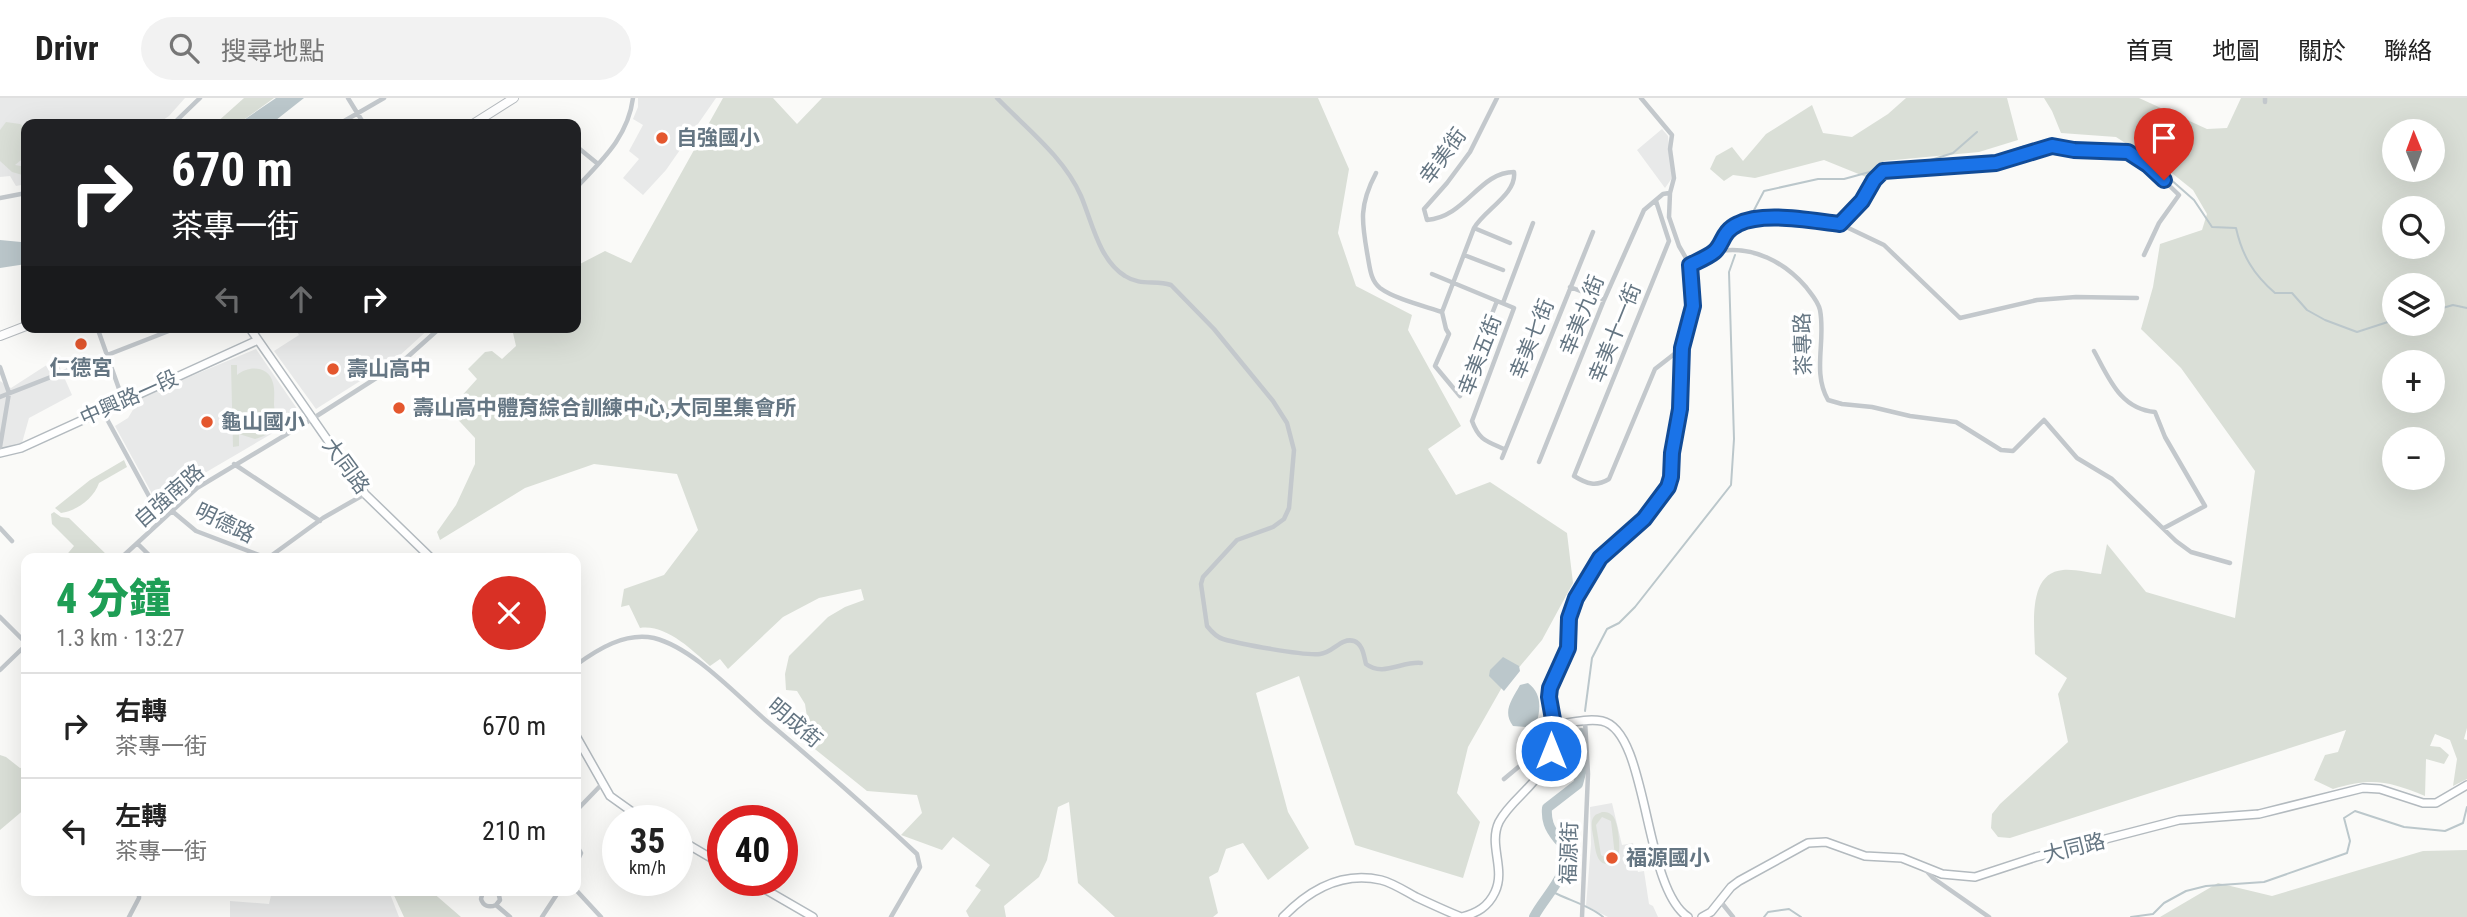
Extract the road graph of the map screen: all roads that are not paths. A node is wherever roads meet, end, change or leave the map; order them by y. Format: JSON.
{"nodes":[{"id":1,"x":200,"y":98,"type":"edge"},
{"id":2,"x":348,"y":98,"type":"edge"},
{"id":3,"x":384,"y":98,"type":"edge"},
{"id":4,"x":514,"y":98,"type":"edge"},
{"id":5,"x":633,"y":98,"type":"edge"},
{"id":6,"x":997,"y":98,"type":"edge"},
{"id":7,"x":1497,"y":98,"type":"edge"},
{"id":8,"x":1641,"y":98,"type":"edge"},
{"id":9,"x":358,"y":113,"type":"junction"},
{"id":10,"x":178,"y":119,"type":"edge"},
{"id":11,"x":348,"y":119,"type":"edge"},
{"id":12,"x":361,"y":119,"type":"edge"},
{"id":13,"x":481,"y":119,"type":"edge"},
{"id":14,"x":581,"y":150,"type":"edge"},
{"id":15,"x":598,"y":164,"type":"junction"},
{"id":16,"x":1376,"y":173,"type":"dead end"},
{"id":17,"x":581,"y":183,"type":"edge"},
{"id":18,"x":1670,"y":193,"type":"junction"},
{"id":19,"x":21,"y":194,"type":"edge"},
{"id":20,"x":0,"y":198,"type":"edge"},
{"id":21,"x":1656,"y":201,"type":"junction"},
{"id":22,"x":1533,"y":223,"type":"dead end"},
{"id":23,"x":1840,"y":224,"type":"junction"},
{"id":24,"x":1474,"y":228,"type":"junction"},
{"id":25,"x":1593,"y":232,"type":"dead end"},
{"id":26,"x":1510,"y":243,"type":"dead end"},
{"id":27,"x":1716,"y":251,"type":"junction"},
{"id":28,"x":1464,"y":255,"type":"junction"},
{"id":29,"x":2144,"y":255,"type":"dead end"},
{"id":30,"x":1690,"y":265,"type":"junction"},
{"id":31,"x":1503,"y":270,"type":"dead end"},
{"id":32,"x":1432,"y":274,"type":"dead end"},
{"id":33,"x":1454,"y":282,"type":"junction"},
{"id":34,"x":1570,"y":287,"type":"junction"},
{"id":35,"x":2137,"y":299,"type":"dead end"},
{"id":36,"x":1604,"y":300,"type":"junction"},
{"id":37,"x":1500,"y":302,"type":"junction"},
{"id":38,"x":1442,"y":312,"type":"junction"},
{"id":39,"x":21,"y":328,"type":"edge"},
{"id":40,"x":99,"y":333,"type":"edge"},
{"id":41,"x":164,"y":333,"type":"edge"},
{"id":42,"x":253,"y":333,"type":"edge"},
{"id":43,"x":434,"y":333,"type":"edge"},
{"id":44,"x":0,"y":336,"type":"edge"},
{"id":45,"x":258,"y":340,"type":"junction"},
{"id":46,"x":1682,"y":348,"type":"junction"},
{"id":47,"x":2094,"y":351,"type":"dead end"},
{"id":48,"x":107,"y":355,"type":"junction"},
{"id":49,"x":0,"y":367,"type":"edge"},
{"id":50,"x":9,"y":393,"type":"junction"},
{"id":51,"x":0,"y":397,"type":"edge"},
{"id":52,"x":123,"y":400,"type":"junction"},
{"id":53,"x":102,"y":410,"type":"junction"},
{"id":54,"x":312,"y":419,"type":"junction"},
{"id":55,"x":0,"y":447,"type":"edge"},
{"id":56,"x":1504,"y":449,"type":"junction"},
{"id":57,"x":0,"y":453,"type":"edge"},
{"id":58,"x":1502,"y":458,"type":"dead end"},
{"id":59,"x":1539,"y":462,"type":"dead end"},
{"id":60,"x":234,"y":464,"type":"junction"},
{"id":61,"x":365,"y":494,"type":"junction"},
{"id":62,"x":172,"y":511,"type":"junction"},
{"id":63,"x":162,"y":520,"type":"junction"},
{"id":64,"x":320,"y":521,"type":"junction"},
{"id":65,"x":0,"y":528,"type":"edge"},
{"id":66,"x":2163,"y":528,"type":"junction"},
{"id":67,"x":12,"y":541,"type":"dead end"},
{"id":68,"x":138,"y":544,"type":"junction"},
{"id":69,"x":127,"y":553,"type":"edge"},
{"id":70,"x":147,"y":553,"type":"edge"},
{"id":71,"x":250,"y":553,"type":"edge"},
{"id":72,"x":275,"y":553,"type":"edge"},
{"id":73,"x":426,"y":553,"type":"edge"},
{"id":74,"x":2230,"y":563,"type":"dead end"},
{"id":75,"x":0,"y":617,"type":"edge"},
{"id":76,"x":21,"y":639,"type":"edge"},
{"id":77,"x":21,"y":649,"type":"edge"},
{"id":78,"x":581,"y":662,"type":"edge"},
{"id":79,"x":1421,"y":663,"type":"dead end"},
{"id":80,"x":0,"y":670,"type":"edge"},
{"id":81,"x":1585,"y":721,"type":"junction"},
{"id":82,"x":1554,"y":725,"type":"junction"},
{"id":83,"x":581,"y":745,"type":"edge"},
{"id":84,"x":1504,"y":779,"type":"dead end"},
{"id":85,"x":602,"y":784,"type":"junction"},
{"id":86,"x":2467,"y":785,"type":"edge"},
{"id":87,"x":623,"y":805,"type":"edge"},
{"id":88,"x":581,"y":806,"type":"edge"},
{"id":89,"x":1920,"y":865,"type":"junction"},
{"id":90,"x":581,"y":895,"type":"edge"},
{"id":91,"x":139,"y":896,"type":"edge"},
{"id":92,"x":481,"y":896,"type":"edge"},
{"id":93,"x":499,"y":896,"type":"edge"},
{"id":94,"x":556,"y":896,"type":"edge"},
{"id":95,"x":777,"y":896,"type":"edge"},
{"id":96,"x":1721,"y":902,"type":"junction"},
{"id":97,"x":496,"y":905,"type":"junction"},
{"id":98,"x":129,"y":917,"type":"edge"},
{"id":99,"x":510,"y":917,"type":"edge"},
{"id":100,"x":542,"y":917,"type":"edge"},
{"id":101,"x":601,"y":917,"type":"edge"},
{"id":102,"x":813,"y":917,"type":"edge"},
{"id":103,"x":891,"y":917,"type":"edge"},
{"id":104,"x":1283,"y":917,"type":"edge"},
{"id":105,"x":1462,"y":917,"type":"edge"},
{"id":106,"x":1582,"y":917,"type":"edge"},
{"id":107,"x":1688,"y":917,"type":"edge"},
{"id":108,"x":1702,"y":917,"type":"edge"},
{"id":109,"x":1734,"y":917,"type":"edge"},
{"id":110,"x":1989,"y":917,"type":"edge"}],
"edges":[{"from":1,"to":10,"type":"street"},
{"from":2,"to":9,"type":"street"},
{"from":3,"to":9,"type":"street"},
{"from":4,"to":13,"type":"main road"},
{"from":5,"to":15,"type":"street"},
{"from":6,"to":79,"type":"street"},
{"from":7,"to":24,"type":"street","name":"幸美街"},
{"from":8,"to":18,"type":"street"},
{"from":9,"to":11,"type":"street"},
{"from":9,"to":12,"type":"street"},
{"from":14,"to":15,"type":"street"},
{"from":15,"to":17,"type":"street"},
{"from":16,"to":38,"type":"street"},
{"from":18,"to":21,"type":"street","name":"幸美九街"},
{"from":18,"to":30,"type":"street"},
{"from":19,"to":20,"type":"street"},
{"from":21,"to":36,"type":"street","name":"幸美九街"},
{"from":21,"to":46,"type":"street","name":"幸美十一街"},
{"from":22,"to":37,"type":"street"},
{"from":23,"to":27,"type":"street"},
{"from":23,"to":29,"type":"street"},
{"from":23,"to":35,"type":"street"},
{"from":24,"to":26,"type":"street"},
{"from":24,"to":28,"type":"street","name":"幸美街"},
{"from":25,"to":34,"type":"street","name":"幸美七街"},
{"from":27,"to":30,"type":"street"},
{"from":27,"to":66,"type":"street","name":"茶專路"},
{"from":28,"to":31,"type":"street"},
{"from":28,"to":33,"type":"street","name":"幸美街"},
{"from":30,"to":46,"type":"street"},
{"from":32,"to":33,"type":"street"},
{"from":33,"to":37,"type":"street"},
{"from":33,"to":38,"type":"street","name":"幸美街"},
{"from":34,"to":36,"type":"street"},
{"from":34,"to":56,"type":"street","name":"幸美七街"},
{"from":36,"to":59,"type":"street","name":"幸美九街"},
{"from":37,"to":38,"type":"street"},
{"from":37,"to":56,"type":"street","name":"幸美五街"},
{"from":39,"to":44,"type":"main road"},
{"from":40,"to":48,"type":"street"},
{"from":41,"to":48,"type":"street"},
{"from":42,"to":45,"type":"street","name":"大同路"},
{"from":43,"to":54,"type":"street","name":"自強南路"},
{"from":45,"to":52,"type":"street","name":"中興路一段"},
{"from":45,"to":54,"type":"street","name":"大同路"},
{"from":46,"to":82,"type":"street"},
{"from":47,"to":66,"type":"street"},
{"from":48,"to":50,"type":"street"},
{"from":48,"to":52,"type":"street"},
{"from":49,"to":50,"type":"street"},
{"from":50,"to":51,"type":"street"},
{"from":50,"to":55,"type":"street"},
{"from":52,"to":53,"type":"street","name":"中興路一段"},
{"from":53,"to":57,"type":"street","name":"中興路一段"},
{"from":53,"to":63,"type":"street"},
{"from":54,"to":60,"type":"street","name":"自強南路"},
{"from":54,"to":61,"type":"street","name":"大同路"},
{"from":56,"to":58,"type":"street","name":"幸美七街"},
{"from":60,"to":62,"type":"street","name":"自強南路"},
{"from":60,"to":64,"type":"street"},
{"from":61,"to":64,"type":"street"},
{"from":61,"to":73,"type":"street","name":"大同路"},
{"from":62,"to":63,"type":"street","name":"自強南路"},
{"from":62,"to":71,"type":"street","name":"明德路"},
{"from":63,"to":68,"type":"street","name":"自強南路"},
{"from":64,"to":72,"type":"street"},
{"from":65,"to":67,"type":"street"},
{"from":66,"to":74,"type":"street","name":"茶專路"},
{"from":68,"to":69,"type":"street","name":"自強南路"},
{"from":68,"to":70,"type":"street"},
{"from":75,"to":76,"type":"street"},
{"from":77,"to":80,"type":"street"},
{"from":78,"to":103,"type":"street","name":"明成街"},
{"from":81,"to":82,"type":"street"},
{"from":81,"to":106,"type":"street","name":"福源街"},
{"from":81,"to":107,"type":"street"},
{"from":82,"to":84,"type":"street"},
{"from":82,"to":105,"type":"street"},
{"from":83,"to":85,"type":"street"},
{"from":85,"to":87,"type":"street"},
{"from":85,"to":88,"type":"street"},
{"from":86,"to":89,"type":"street","name":"大同路"},
{"from":89,"to":96,"type":"street","name":"大同路"},
{"from":89,"to":110,"type":"street"},
{"from":90,"to":101,"type":"street"},
{"from":91,"to":98,"type":"street"},
{"from":92,"to":97,"type":"street"},
{"from":93,"to":97,"type":"street"},
{"from":94,"to":100,"type":"street"},
{"from":95,"to":102,"type":"street"},
{"from":96,"to":108,"type":"street","name":"大同路"},
{"from":96,"to":109,"type":"street"},
{"from":97,"to":99,"type":"street"},
{"from":104,"to":105,"type":"street"}]}
